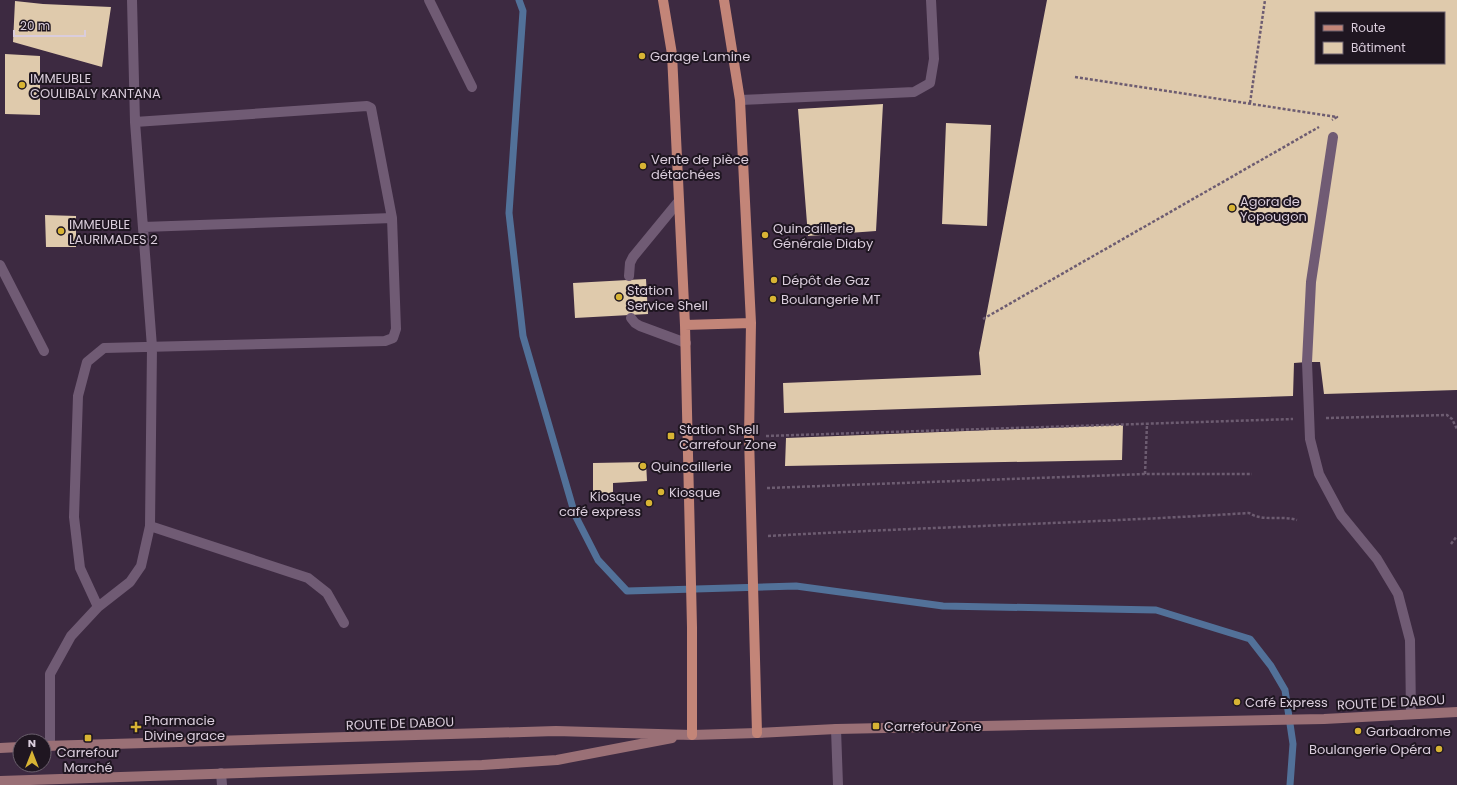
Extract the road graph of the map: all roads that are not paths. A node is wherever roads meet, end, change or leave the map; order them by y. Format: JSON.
{"nodes":[{"id":1,"x":132,"y":0,"type":"edge"},
{"id":2,"x":429,"y":0,"type":"edge"},
{"id":3,"x":663,"y":0,"type":"edge"},
{"id":4,"x":724,"y":0,"type":"edge"},
{"id":5,"x":931,"y":0,"type":"edge"},
{"id":6,"x":472,"y":87,"type":"dead end"},
{"id":7,"x":740,"y":100,"type":"junction"},
{"id":8,"x":135,"y":122,"type":"junction"},
{"id":9,"x":1333,"y":137,"type":"dead end"},
{"id":10,"x":679,"y":201,"type":"junction"},
{"id":11,"x":392,"y":218,"type":"junction"},
{"id":12,"x":143,"y":227,"type":"junction"},
{"id":13,"x":0,"y":265,"type":"edge"},
{"id":14,"x":629,"y":276,"type":"dead end"},
{"id":15,"x":631,"y":318,"type":"dead end"},
{"id":16,"x":751,"y":323,"type":"junction"},
{"id":17,"x":686,"y":324,"type":"junction"},
{"id":18,"x":686,"y":343,"type":"junction"},
{"id":19,"x":152,"y":347,"type":"junction"},
{"id":20,"x":44,"y":351,"type":"dead end"},
{"id":21,"x":150,"y":526,"type":"junction"},
{"id":22,"x":98,"y":607,"type":"junction"},
{"id":23,"x":344,"y":623,"type":"dead end"},
{"id":24,"x":1457,"y":712,"type":"edge"},
{"id":25,"x":1411,"y":714,"type":"junction"},
{"id":26,"x":836,"y":729,"type":"junction"},
{"id":27,"x":48,"y":733,"type":"edge"},
{"id":28,"x":757,"y":733,"type":"junction"},
{"id":29,"x":692,"y":735,"type":"junction"},
{"id":30,"x":52,"y":746,"type":"edge"},
{"id":31,"x":12,"y":747,"type":"edge"},
{"id":32,"x":0,"y":748,"type":"edge"},
{"id":33,"x":221,"y":772,"type":"junction"},
{"id":34,"x":0,"y":781,"type":"edge"},
{"id":35,"x":109,"y":781,"type":"edge"},
{"id":36,"x":222,"y":785,"type":"edge"},
{"id":37,"x":838,"y":785,"type":"edge"}],
"edges":[{"from":1,"to":8,"type":"street"},
{"from":2,"to":6,"type":"street"},
{"from":3,"to":10,"type":"main road"},
{"from":4,"to":7,"type":"main road"},
{"from":5,"to":7,"type":"street"},
{"from":7,"to":16,"type":"main road"},
{"from":8,"to":11,"type":"street"},
{"from":8,"to":12,"type":"street"},
{"from":9,"to":25,"type":"street"},
{"from":10,"to":14,"type":"street"},
{"from":10,"to":17,"type":"main road"},
{"from":11,"to":12,"type":"street"},
{"from":11,"to":19,"type":"street"},
{"from":12,"to":19,"type":"street"},
{"from":13,"to":20,"type":"street"},
{"from":15,"to":18,"type":"street"},
{"from":16,"to":17,"type":"main road"},
{"from":16,"to":28,"type":"main road"},
{"from":17,"to":18,"type":"main road"},
{"from":18,"to":29,"type":"main road"},
{"from":19,"to":21,"type":"street"},
{"from":19,"to":22,"type":"street"},
{"from":21,"to":22,"type":"street"},
{"from":21,"to":23,"type":"street"},
{"from":22,"to":27,"type":"street"},
{"from":24,"to":25,"type":"street","name":"ROUTE DE DABOU"},
{"from":25,"to":26,"type":"street","name":"ROUTE DE DABOU"},
{"from":26,"to":28,"type":"street","name":"ROUTE DE DABOU"},
{"from":26,"to":37,"type":"street"},
{"from":28,"to":29,"type":"street","name":"ROUTE DE DABOU"},
{"from":29,"to":30,"type":"street","name":"ROUTE DE DABOU"},
{"from":29,"to":33,"type":"street"},
{"from":31,"to":32,"type":"street"},
{"from":33,"to":35,"type":"street"},
{"from":33,"to":36,"type":"street"},
{"from":34,"to":35,"type":"street"}]}
